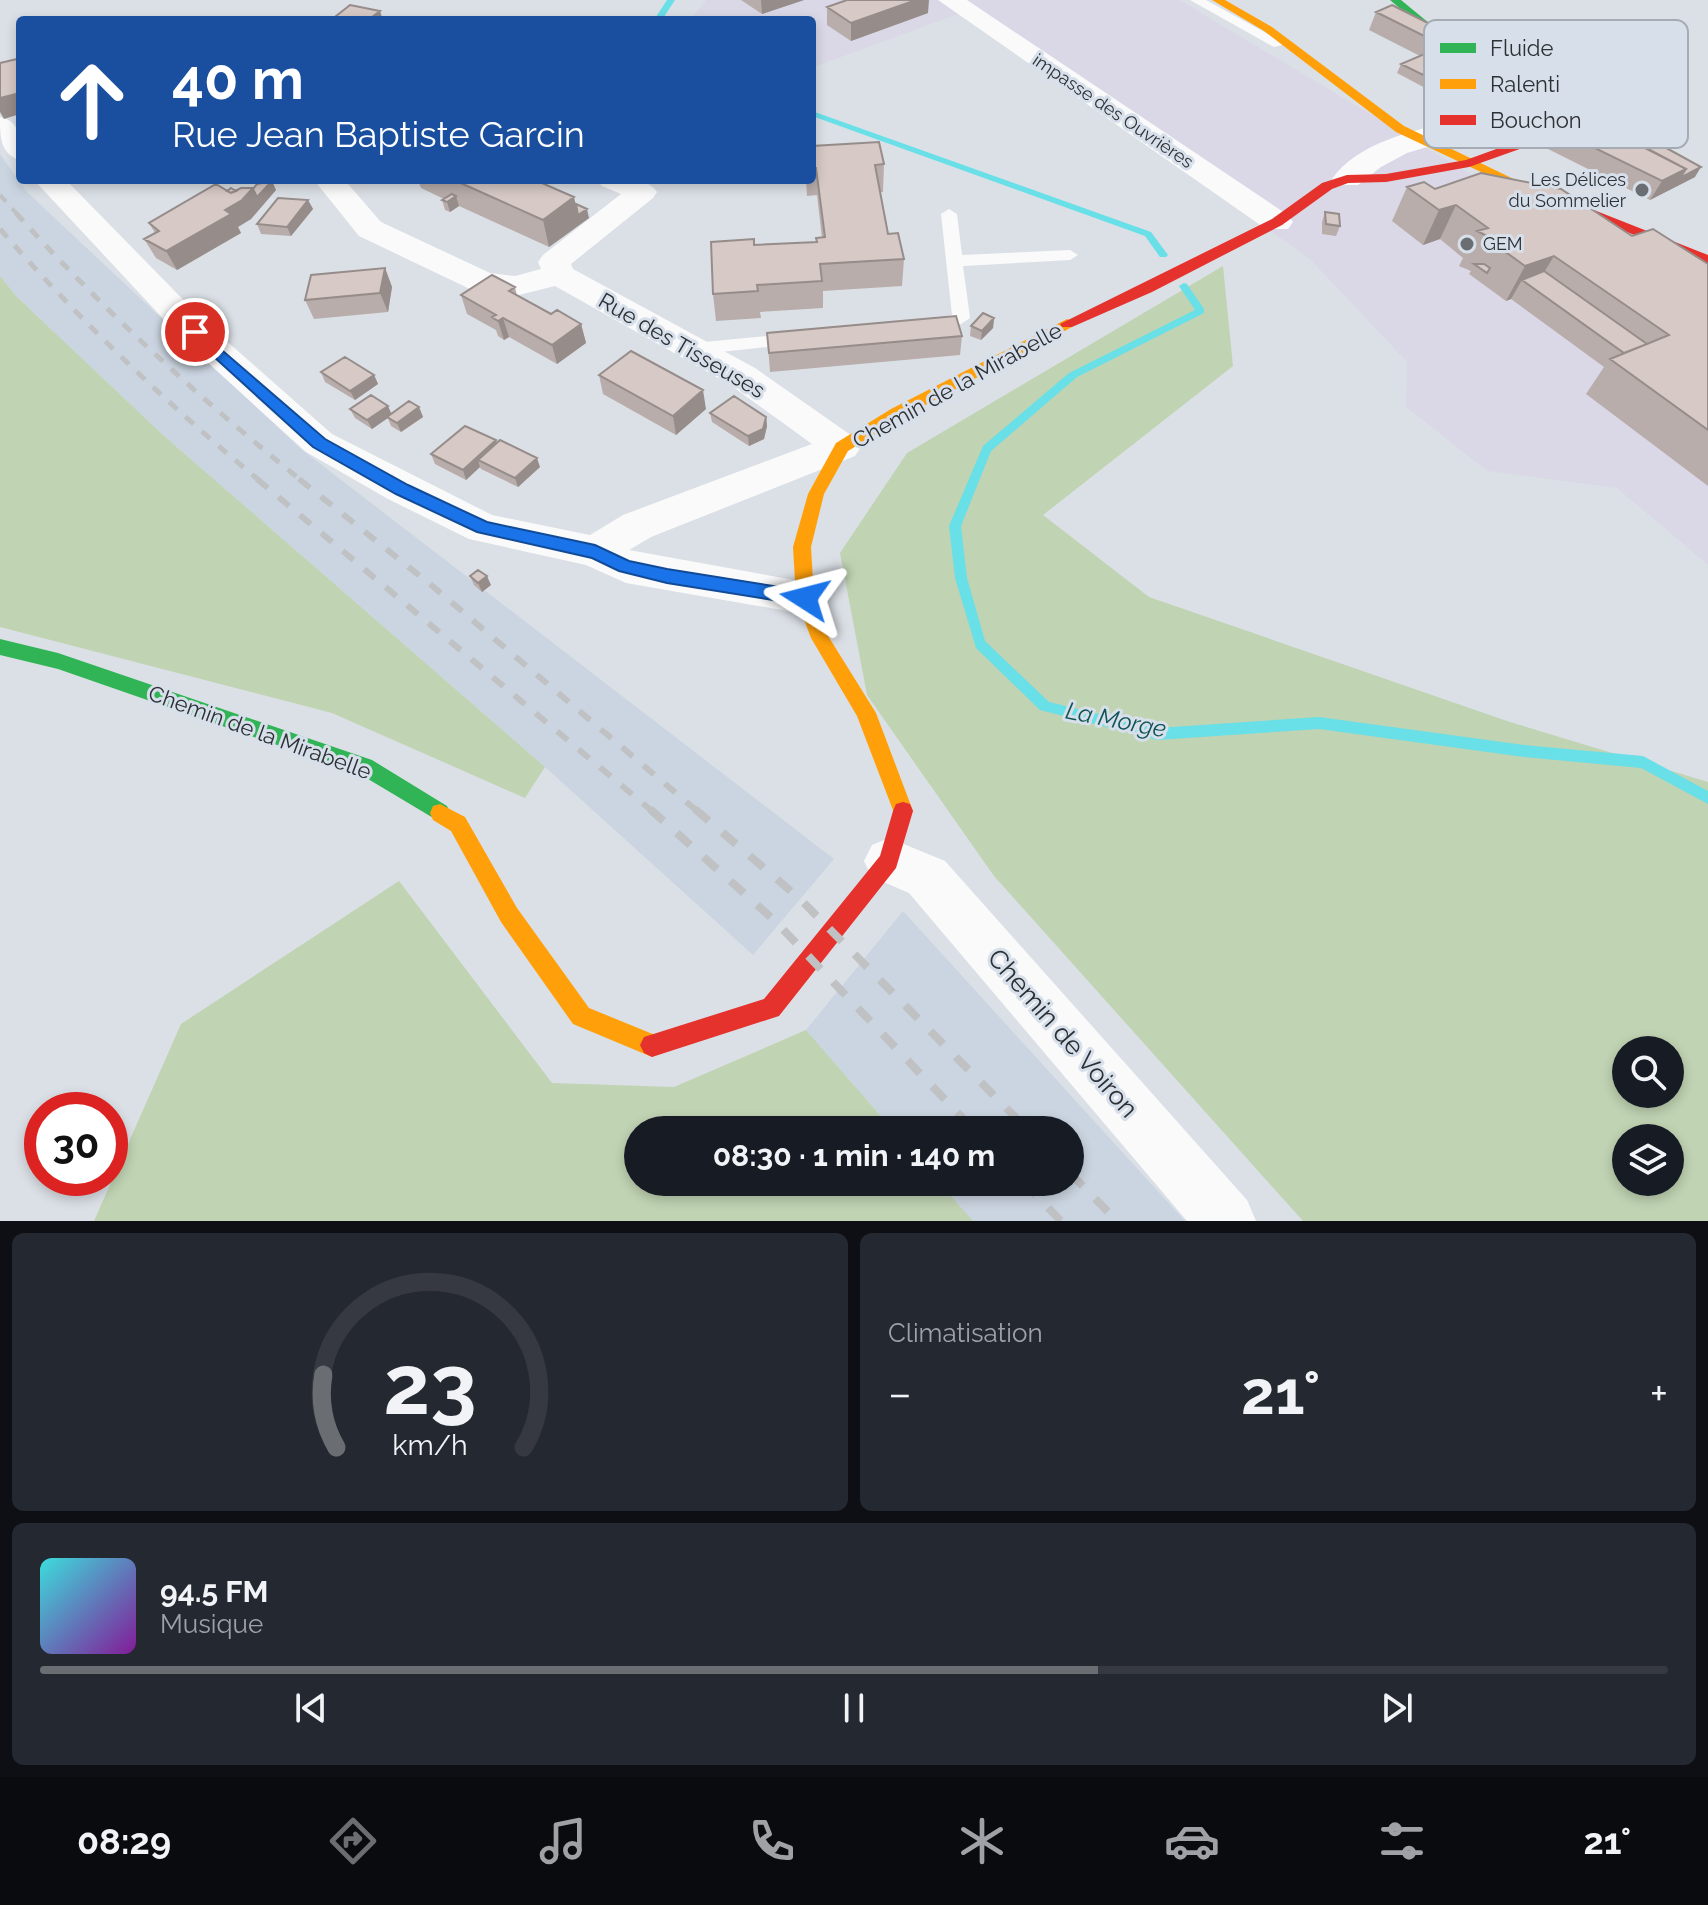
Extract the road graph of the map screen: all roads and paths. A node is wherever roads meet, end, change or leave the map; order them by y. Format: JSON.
{"nodes":[{"id":1,"x":950,"y":0,"type":"edge"},
{"id":2,"x":1196,"y":0,"type":"edge"},
{"id":3,"x":1217,"y":0,"type":"edge"},
{"id":4,"x":1243,"y":0,"type":"edge"},
{"id":5,"x":1395,"y":0,"type":"edge"},
{"id":6,"x":1424,"y":24,"type":"edge"},
{"id":7,"x":1325,"y":48,"type":"dead end"},
{"id":8,"x":1296,"y":52,"type":"junction"},
{"id":9,"x":0,"y":125,"type":"edge"},
{"id":10,"x":1424,"y":131,"type":"edge"},
{"id":11,"x":1424,"y":141,"type":"edge"},
{"id":12,"x":16,"y":146,"type":"edge"},
{"id":13,"x":1459,"y":148,"type":"edge"},
{"id":14,"x":1485,"y":148,"type":"edge"},
{"id":15,"x":1515,"y":148,"type":"edge"},
{"id":16,"x":1500,"y":154,"type":"junction"},
{"id":17,"x":1469,"y":163,"type":"junction"},
{"id":18,"x":1525,"y":165,"type":"dead end"},
{"id":19,"x":1347,"y":179,"type":"junction"},
{"id":20,"x":53,"y":184,"type":"edge"},
{"id":21,"x":333,"y":184,"type":"edge"},
{"id":22,"x":623,"y":184,"type":"edge"},
{"id":23,"x":1601,"y":196,"type":"dead end"},
{"id":24,"x":949,"y":214,"type":"dead end"},
{"id":25,"x":1277,"y":222,"type":"junction"},
{"id":26,"x":1708,"y":252,"type":"edge"},
{"id":27,"x":1070,"y":255,"type":"dead end"},
{"id":28,"x":1708,"y":260,"type":"edge"},
{"id":29,"x":954,"y":261,"type":"junction"},
{"id":30,"x":559,"y":275,"type":"junction"},
{"id":31,"x":917,"y":327,"type":"edge"},
{"id":32,"x":814,"y":337,"type":"edge"},
{"id":33,"x":694,"y":349,"type":"junction"},
{"id":34,"x":842,"y":447,"type":"junction"},
{"id":35,"x":595,"y":552,"type":"junction"},
{"id":36,"x":805,"y":598,"type":"junction"},
{"id":37,"x":0,"y":647,"type":"edge"},
{"id":38,"x":889,"y":861,"type":"junction"},
{"id":39,"x":1226,"y":1221,"type":"edge"}],
"edges":[{"from":1,"to":25,"type":"street","name":"impasse des Ouvrières"},
{"from":2,"to":8,"type":"lane"},
{"from":3,"to":8,"type":"street"},
{"from":4,"to":7,"type":"street"},
{"from":5,"to":6,"type":"street","name":"Chemin de la Mirabelle"},
{"from":8,"to":10,"type":"street"},
{"from":9,"to":12,"type":"street"},
{"from":11,"to":19,"type":"street","name":"Chemin de la Mirabelle"},
{"from":13,"to":17,"type":"street"},
{"from":14,"to":16,"type":"street"},
{"from":15,"to":16,"type":"street","name":"Chemin de la Mirabelle"},
{"from":16,"to":17,"type":"street","name":"Chemin de la Mirabelle"},
{"from":16,"to":18,"type":"street"},
{"from":17,"to":19,"type":"street","name":"Chemin de la Mirabelle"},
{"from":17,"to":28,"type":"street"},
{"from":19,"to":25,"type":"street","name":"Chemin de la Mirabelle"},
{"from":20,"to":35,"type":"street"},
{"from":21,"to":30,"type":"street"},
{"from":22,"to":30,"type":"street"},
{"from":23,"to":26,"type":"street"},
{"from":24,"to":29,"type":"lane"},
{"from":25,"to":34,"type":"street","name":"Chemin de la Mirabelle"},
{"from":27,"to":29,"type":"lane"},
{"from":29,"to":31,"type":"lane"},
{"from":30,"to":33,"type":"street","name":"Rue des Tisseuses"},
{"from":32,"to":33,"type":"lane"},
{"from":33,"to":34,"type":"street","name":"Rue des Tisseuses"},
{"from":34,"to":35,"type":"street"},
{"from":34,"to":36,"type":"street","name":"Chemin de la Mirabelle"},
{"from":35,"to":36,"type":"street"},
{"from":36,"to":38,"type":"street","name":"Chemin de la Mirabelle"},
{"from":37,"to":38,"type":"street","name":"Chemin de la Mirabelle"},
{"from":38,"to":39,"type":"street","name":"Chemin de Voiron"}]}
